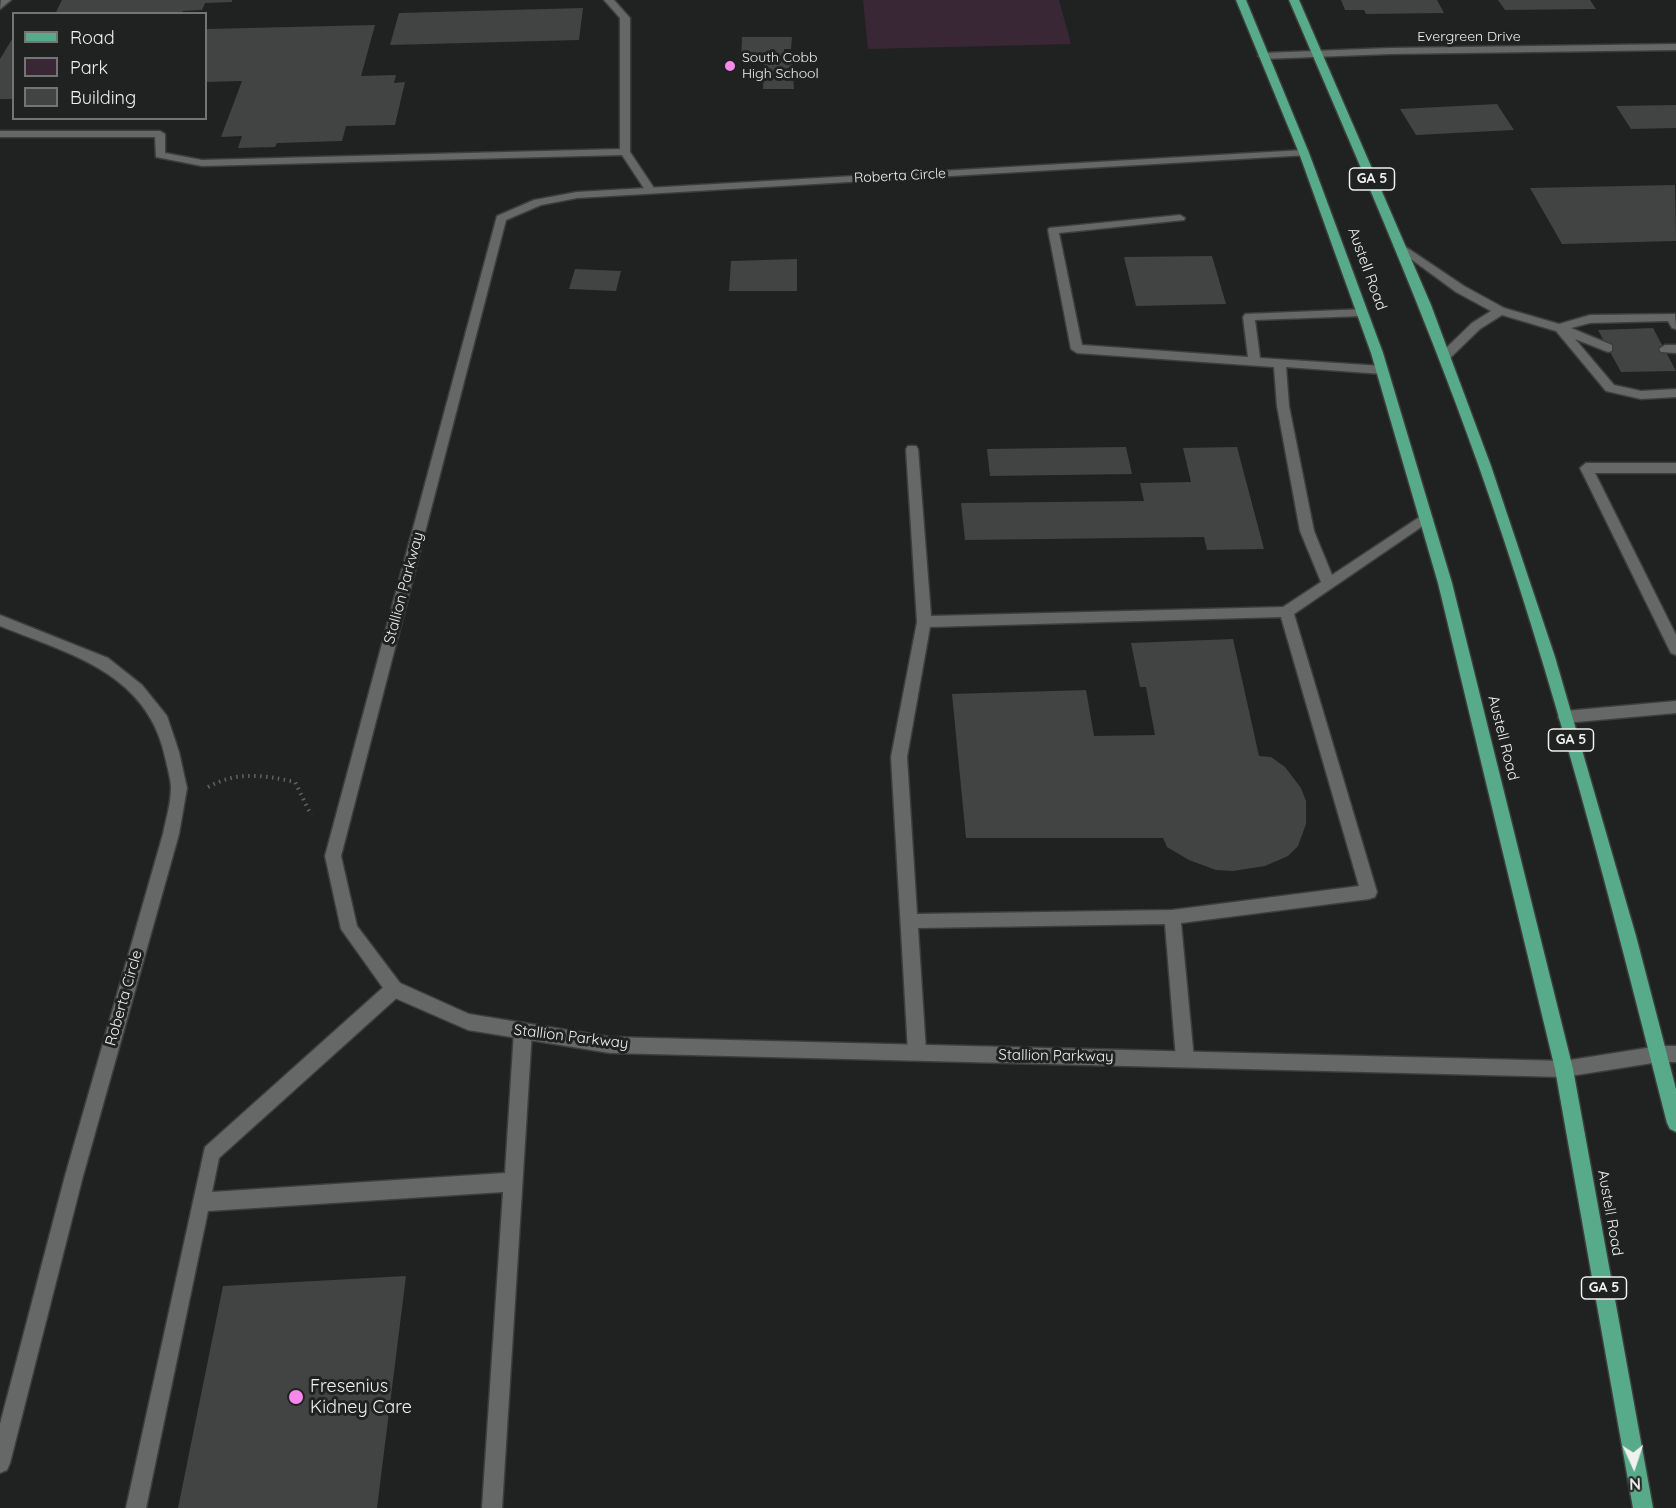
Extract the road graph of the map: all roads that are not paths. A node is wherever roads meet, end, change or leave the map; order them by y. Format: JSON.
{"nodes":[{"id":1,"x":6,"y":0,"type":"edge"},
{"id":2,"x":609,"y":0,"type":"edge"},
{"id":3,"x":1241,"y":0,"type":"edge"},
{"id":4,"x":1294,"y":0,"type":"edge"},
{"id":5,"x":0,"y":6,"type":"edge"},
{"id":6,"x":1676,"y":47,"type":"edge"},
{"id":7,"x":1318,"y":54,"type":"junction"},
{"id":8,"x":1263,"y":56,"type":"junction"},
{"id":9,"x":0,"y":134,"type":"edge"},
{"id":10,"x":624,"y":152,"type":"junction"},
{"id":11,"x":1304,"y":153,"type":"junction"},
{"id":12,"x":651,"y":190,"type":"junction"},
{"id":13,"x":501,"y":218,"type":"joint"},
{"id":14,"x":1180,"y":218,"type":"dead end"},
{"id":15,"x":1400,"y":246,"type":"junction"},
{"id":16,"x":1500,"y":311,"type":"junction"},
{"id":17,"x":1362,"y":312,"type":"junction"},
{"id":18,"x":1676,"y":325,"type":"edge"},
{"id":19,"x":1559,"y":328,"type":"junction"},
{"id":20,"x":1608,"y":348,"type":"dead end"},
{"id":21,"x":1444,"y":357,"type":"junction"},
{"id":22,"x":1254,"y":361,"type":"junction"},
{"id":23,"x":1280,"y":363,"type":"junction"},
{"id":24,"x":1382,"y":370,"type":"junction"},
{"id":25,"x":1676,"y":393,"type":"edge"},
{"id":26,"x":912,"y":449,"type":"dead end"},
{"id":27,"x":1676,"y":468,"type":"edge"},
{"id":28,"x":1426,"y":519,"type":"junction"},
{"id":29,"x":1328,"y":583,"type":"junction"},
{"id":30,"x":1286,"y":612,"type":"junction"},
{"id":31,"x":0,"y":620,"type":"edge"},
{"id":32,"x":924,"y":622,"type":"junction"},
{"id":33,"x":1676,"y":649,"type":"edge"},
{"id":34,"x":1676,"y":707,"type":"edge"},
{"id":35,"x":1565,"y":717,"type":"junction"},
{"id":36,"x":1172,"y":917,"type":"junction"},
{"id":37,"x":909,"y":921,"type":"junction"},
{"id":38,"x":394,"y":989,"type":"junction"},
{"id":39,"x":523,"y":1031,"type":"junction"},
{"id":40,"x":917,"y":1052,"type":"junction"},
{"id":41,"x":1667,"y":1054,"type":"edge"},
{"id":42,"x":1185,"y":1059,"type":"junction"},
{"id":43,"x":1564,"y":1069,"type":"junction"},
{"id":44,"x":1676,"y":1123,"type":"edge"},
{"id":45,"x":513,"y":1182,"type":"junction"},
{"id":46,"x":201,"y":1202,"type":"junction"},
{"id":47,"x":0,"y":1463,"type":"edge"},
{"id":48,"x":136,"y":1508,"type":"edge"},
{"id":49,"x":492,"y":1508,"type":"edge"},
{"id":50,"x":1643,"y":1508,"type":"edge"}],
"edges":[{"from":1,"to":5,"type":"street"},
{"from":2,"to":10,"type":"street"},
{"from":3,"to":8,"type":"main road","name":"Austell Road","number":"GA 5"},
{"from":4,"to":7,"type":"main road","number":"GA 5"},
{"from":6,"to":7,"type":"street","name":"Evergreen Drive"},
{"from":7,"to":8,"type":"street","name":"Evergreen Drive"},
{"from":7,"to":15,"type":"main road","number":"GA 5"},
{"from":8,"to":11,"type":"main road","name":"Austell Road","number":"GA 5"},
{"from":9,"to":10,"type":"street"},
{"from":10,"to":12,"type":"street"},
{"from":11,"to":12,"type":"street","name":"Roberta Circle"},
{"from":11,"to":17,"type":"main road","name":"Austell Road","number":"GA 5"},
{"from":12,"to":13,"type":"street","name":"Roberta Circle"},
{"from":13,"to":38,"type":"street","name":"Stallion Parkway"},
{"from":14,"to":22,"type":"street"},
{"from":15,"to":16,"type":"street"},
{"from":15,"to":21,"type":"main road","number":"GA 5"},
{"from":16,"to":19,"type":"street"},
{"from":16,"to":21,"type":"street"},
{"from":17,"to":22,"type":"street"},
{"from":17,"to":24,"type":"main road","name":"Austell Road","number":"GA 5"},
{"from":18,"to":19,"type":"street"},
{"from":19,"to":20,"type":"street"},
{"from":19,"to":25,"type":"street"},
{"from":21,"to":35,"type":"main road","number":"GA 5"},
{"from":22,"to":23,"type":"street"},
{"from":23,"to":24,"type":"street"},
{"from":23,"to":29,"type":"street"},
{"from":24,"to":28,"type":"main road","name":"Austell Road","number":"GA 5"},
{"from":26,"to":32,"type":"street"},
{"from":27,"to":33,"type":"street"},
{"from":28,"to":29,"type":"street"},
{"from":28,"to":43,"type":"main road","name":"Austell Road","number":"GA 5"},
{"from":29,"to":30,"type":"street"},
{"from":30,"to":32,"type":"street"},
{"from":30,"to":36,"type":"street"},
{"from":31,"to":47,"type":"street","name":"Roberta Circle"},
{"from":32,"to":37,"type":"street"},
{"from":34,"to":35,"type":"street"},
{"from":35,"to":41,"type":"main road","number":"GA 5"},
{"from":36,"to":37,"type":"street"},
{"from":36,"to":42,"type":"street"},
{"from":37,"to":40,"type":"street"},
{"from":38,"to":39,"type":"street","name":"Stallion Parkway"},
{"from":38,"to":46,"type":"street"},
{"from":39,"to":40,"type":"street","name":"Stallion Parkway"},
{"from":39,"to":45,"type":"street"},
{"from":40,"to":42,"type":"street","name":"Stallion Parkway"},
{"from":41,"to":43,"type":"street","name":"Stallion Parkway"},
{"from":41,"to":44,"type":"main road","number":"GA 5"},
{"from":42,"to":43,"type":"street","name":"Stallion Parkway"},
{"from":43,"to":50,"type":"main road","name":"Austell Road","number":"GA 5"},
{"from":45,"to":46,"type":"street"},
{"from":45,"to":49,"type":"street"},
{"from":46,"to":48,"type":"street"}]}
